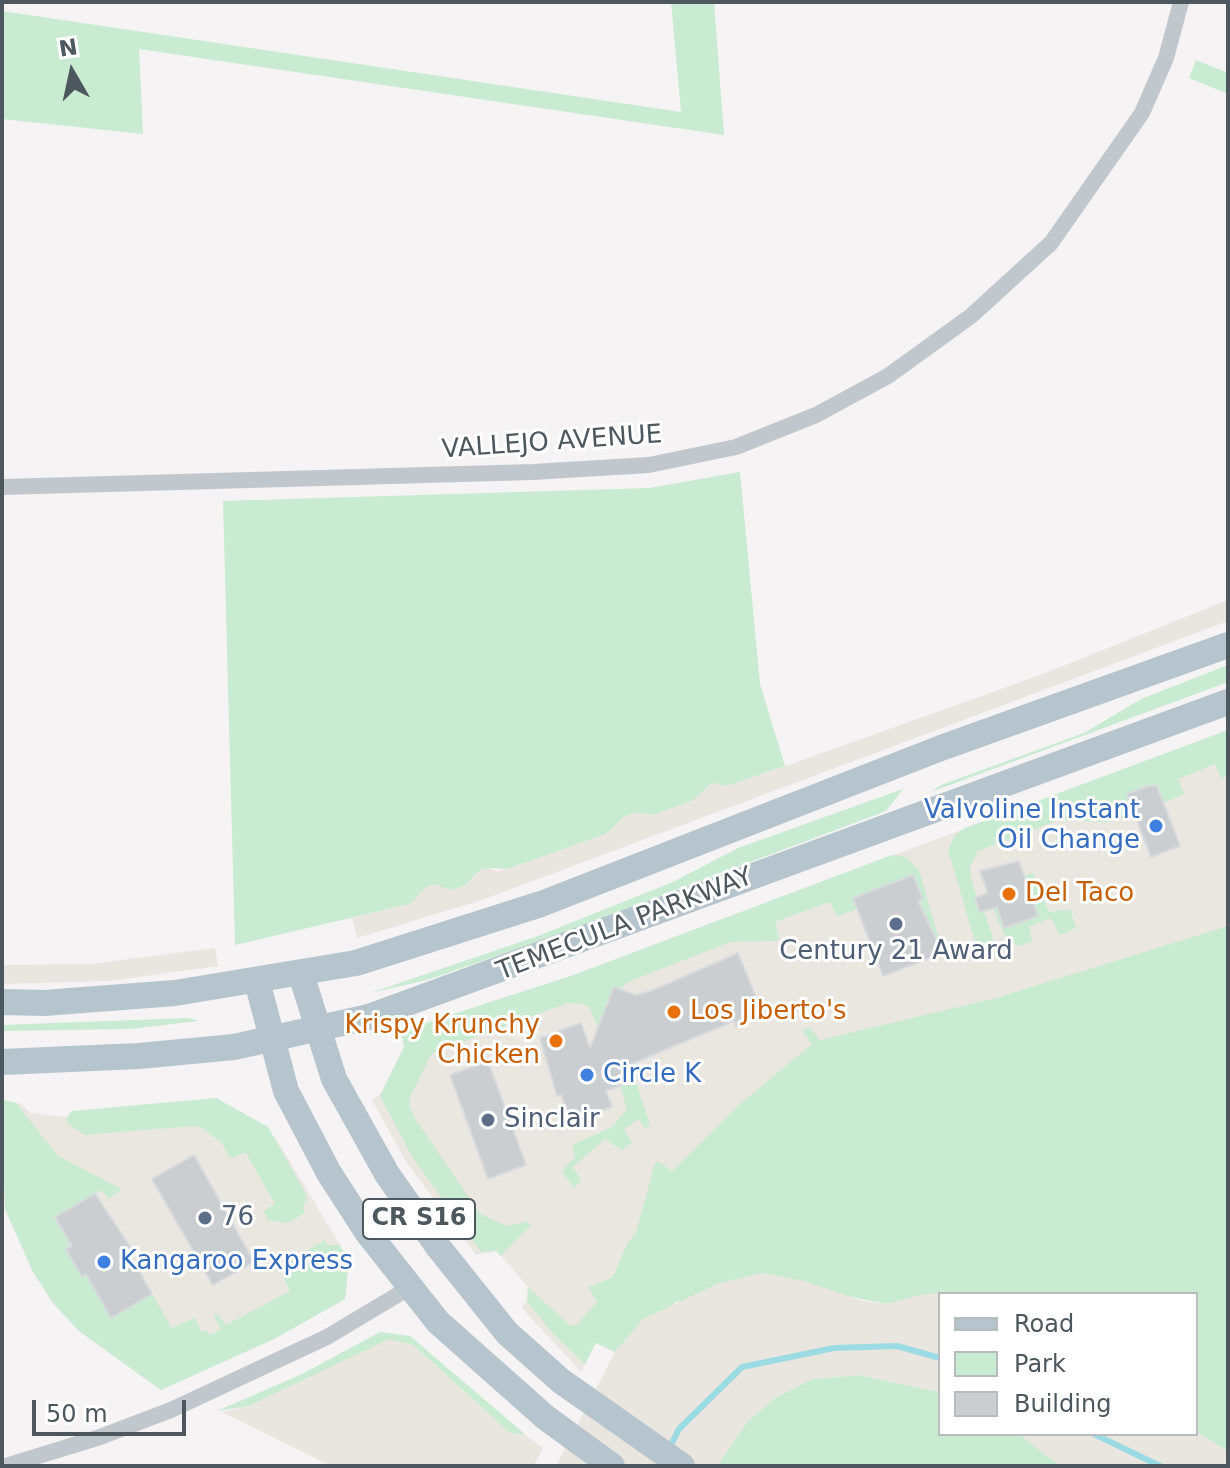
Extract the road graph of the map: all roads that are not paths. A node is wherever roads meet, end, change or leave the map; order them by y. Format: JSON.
{"nodes":[{"id":1,"x":1181,"y":2,"type":"edge"},
{"id":2,"x":2,"y":487,"type":"edge"},
{"id":3,"x":1228,"y":645,"type":"edge"},
{"id":4,"x":1228,"y":702,"type":"edge"},
{"id":5,"x":301,"y":974,"type":"junction"},
{"id":6,"x":257,"y":981,"type":"junction"},
{"id":7,"x":2,"y":1002,"type":"edge"},
{"id":8,"x":319,"y":1030,"type":"junction"},
{"id":9,"x":272,"y":1041,"type":"junction"},
{"id":10,"x":2,"y":1062,"type":"edge"},
{"id":11,"x":409,"y":1288,"type":"junction"},
{"id":12,"x":6,"y":1466,"type":"edge"},
{"id":13,"x":612,"y":1466,"type":"edge"},
{"id":14,"x":682,"y":1466,"type":"edge"}],
"edges":[{"from":1,"to":2,"type":"street","name":"VALLEJO AVENUE"},
{"from":3,"to":5,"type":"main road","name":"TEMECULA PARKWAY"},
{"from":4,"to":8,"type":"main road","name":"TEMECULA PARKWAY"},
{"from":5,"to":6,"type":"main road","name":"TEMECULA PARKWAY"},
{"from":5,"to":8,"type":"main road","number":"CR S16"},
{"from":6,"to":7,"type":"main road","name":"TEMECULA PARKWAY"},
{"from":6,"to":9,"type":"main road","number":"CR S16"},
{"from":8,"to":9,"type":"main road","name":"TEMECULA PARKWAY"},
{"from":8,"to":14,"type":"main road","number":"CR S16"},
{"from":9,"to":10,"type":"main road","name":"TEMECULA PARKWAY"},
{"from":9,"to":11,"type":"main road","number":"CR S16"},
{"from":11,"to":12,"type":"street"},
{"from":11,"to":13,"type":"main road","number":"CR S16"}]}
